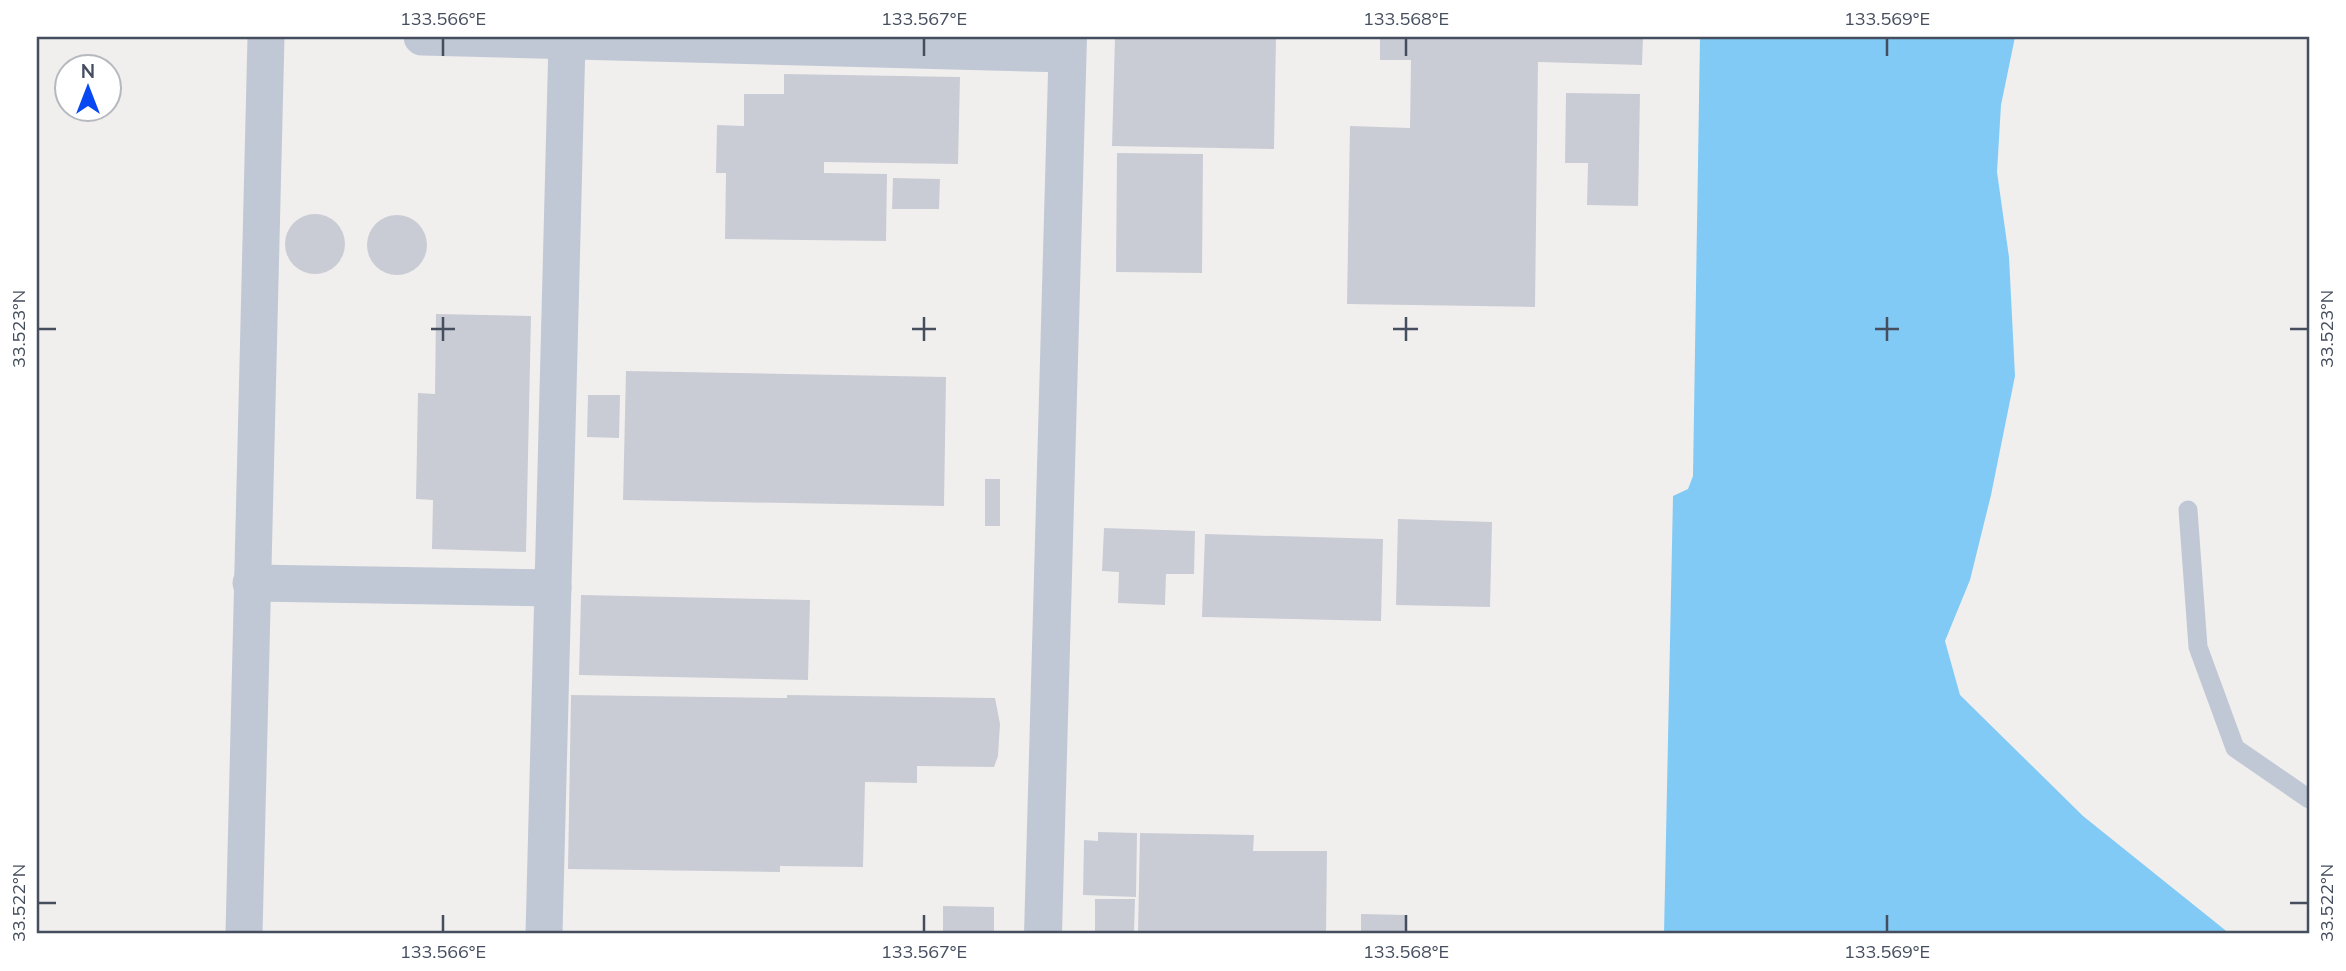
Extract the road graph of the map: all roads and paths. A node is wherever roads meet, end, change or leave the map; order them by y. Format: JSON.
{"nodes":[{"id":1,"x":266,"y":37,"type":"edge"},
{"id":2,"x":422,"y":37,"type":"edge"},
{"id":3,"x":566,"y":41,"type":"junction"},
{"id":4,"x":1067,"y":45,"type":"edge"},
{"id":5,"x":2188,"y":510,"type":"dead end"},
{"id":6,"x":251,"y":583,"type":"junction"},
{"id":7,"x":553,"y":588,"type":"junction"},
{"id":8,"x":2309,"y":799,"type":"edge"},
{"id":9,"x":244,"y":934,"type":"edge"},
{"id":10,"x":544,"y":934,"type":"edge"},
{"id":11,"x":1043,"y":934,"type":"edge"}],
"edges":[{"from":1,"to":6,"type":"street"},
{"from":2,"to":3,"type":"street"},
{"from":3,"to":4,"type":"street"},
{"from":3,"to":7,"type":"street"},
{"from":4,"to":11,"type":"street"},
{"from":5,"to":8,"type":"lane"},
{"from":6,"to":7,"type":"street"},
{"from":6,"to":9,"type":"street"},
{"from":7,"to":10,"type":"street"}]}
